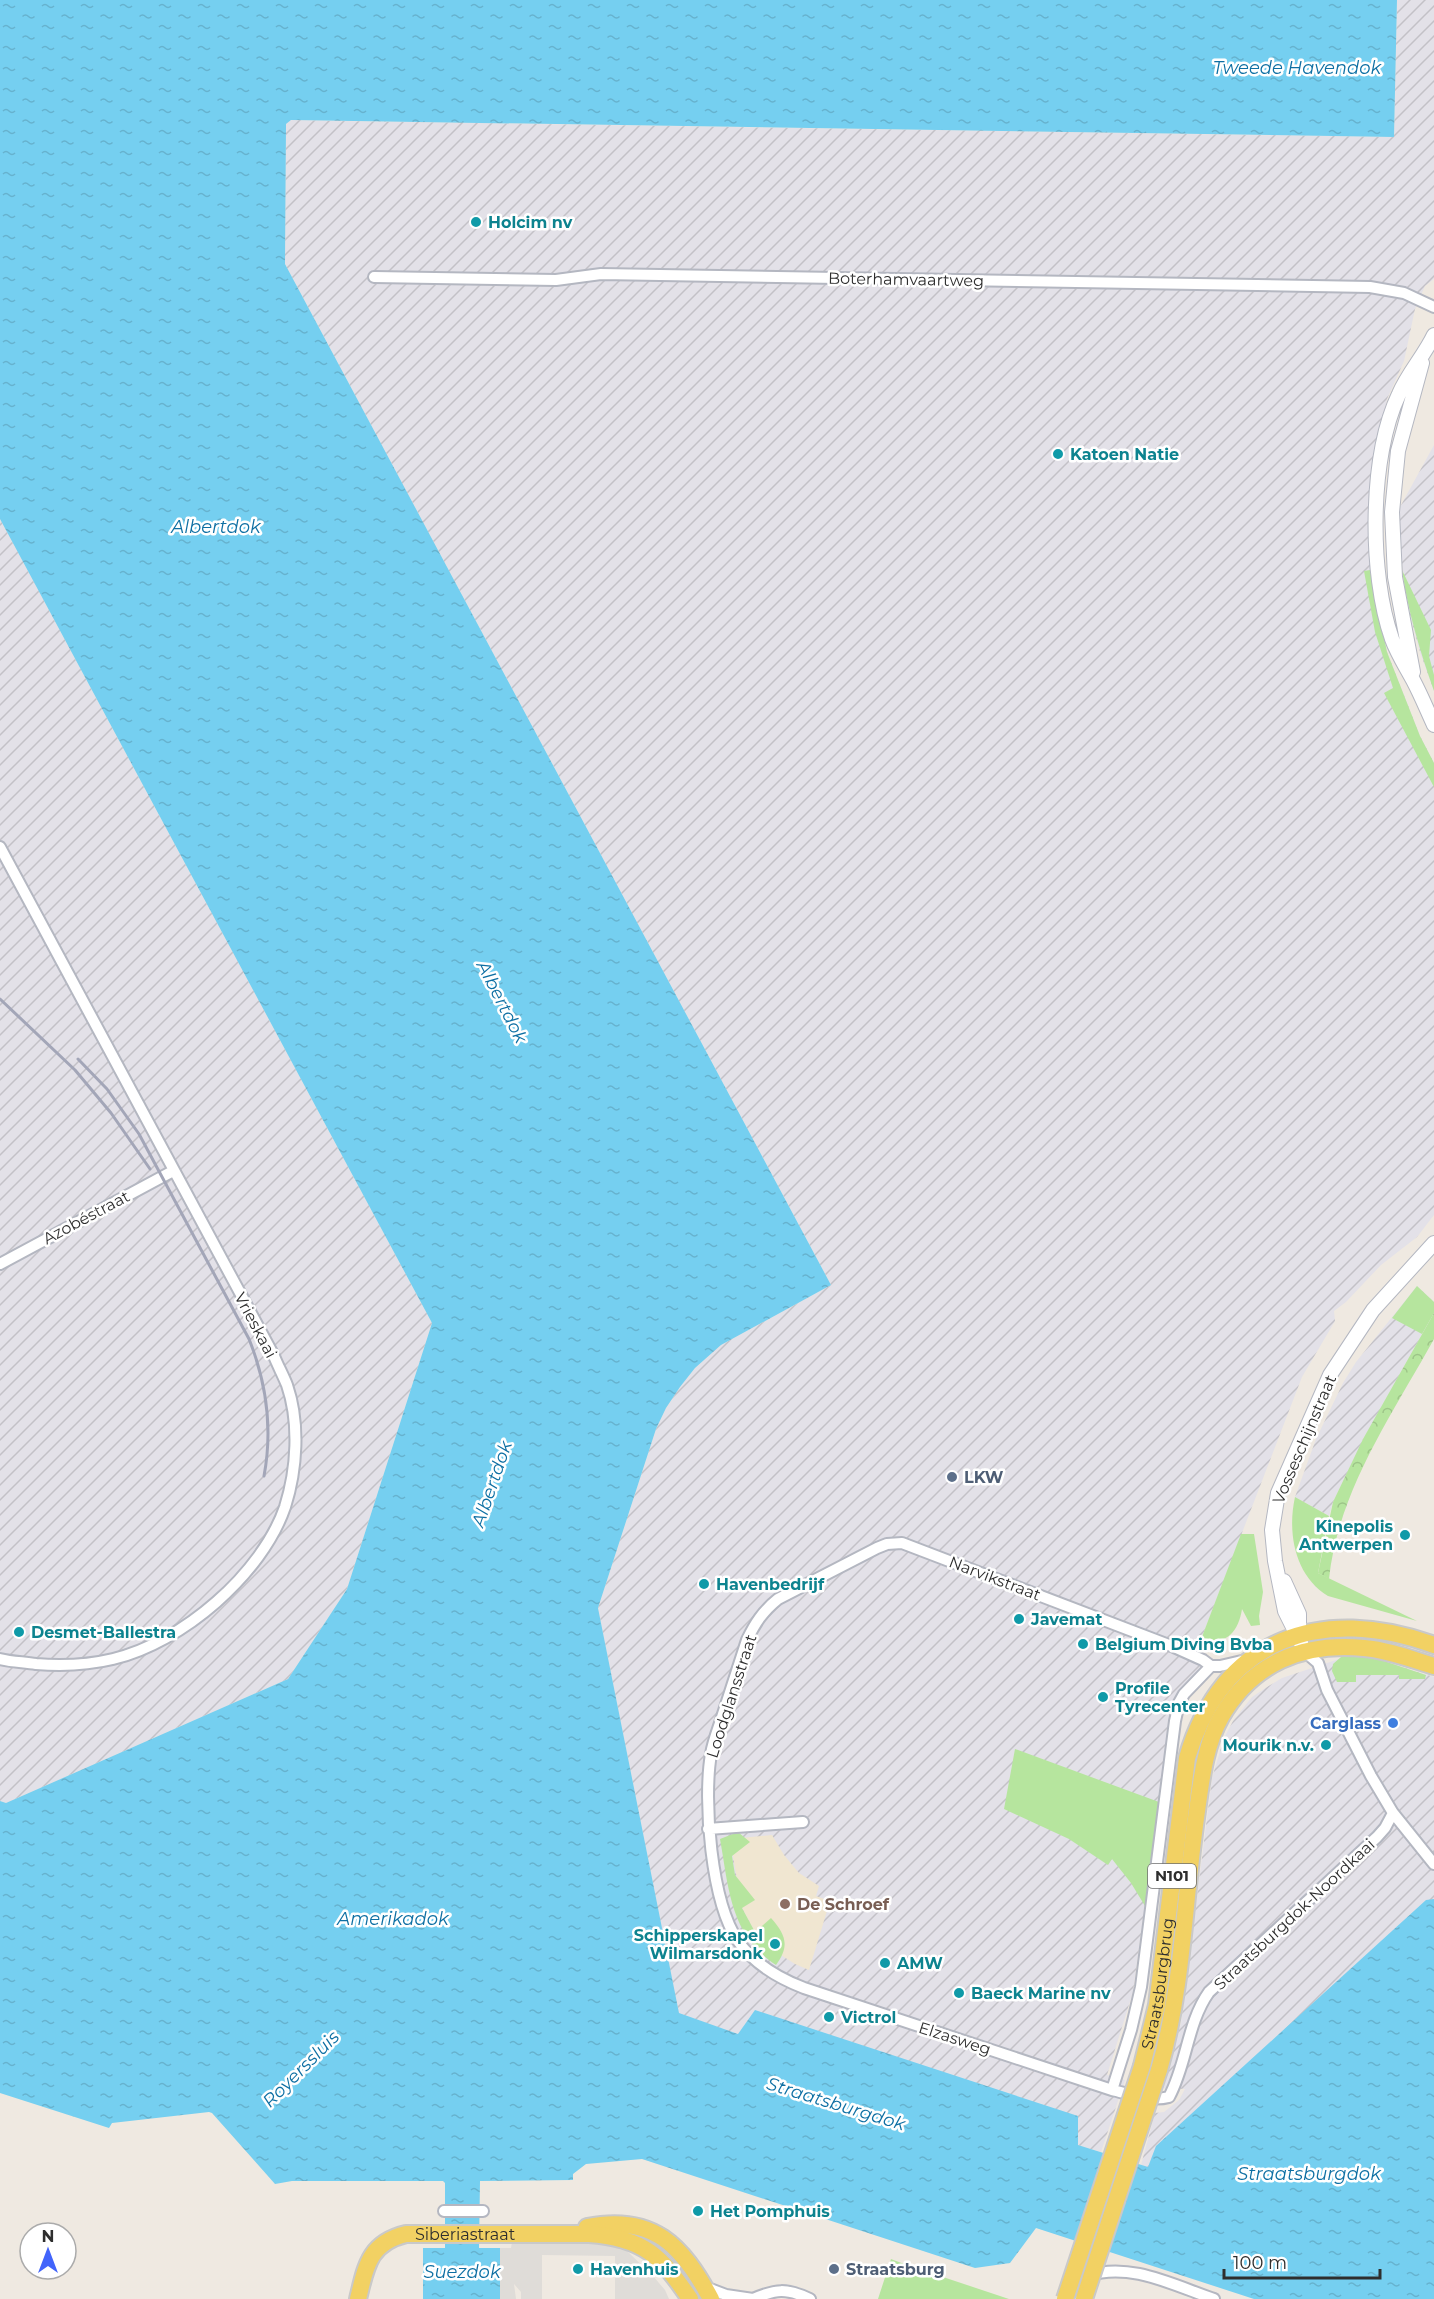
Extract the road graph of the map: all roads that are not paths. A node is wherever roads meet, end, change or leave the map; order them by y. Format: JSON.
{"nodes":[{"id":1,"x":374,"y":277,"type":"dead end"},
{"id":2,"x":1434,"y":307,"type":"edge"},
{"id":3,"x":1434,"y":335,"type":"edge"},
{"id":4,"x":1434,"y":725,"type":"edge"},
{"id":5,"x":0,"y":847,"type":"edge"},
{"id":6,"x":173,"y":1171,"type":"junction"},
{"id":7,"x":1434,"y":1243,"type":"edge"},
{"id":8,"x":0,"y":1263,"type":"edge"},
{"id":9,"x":877,"y":1548,"type":"joint"},
{"id":10,"x":1301,"y":1643,"type":"junction"},
{"id":11,"x":1434,"y":1646,"type":"edge"},
{"id":12,"x":0,"y":1659,"type":"edge"},
{"id":13,"x":1248,"y":1660,"type":"junction"},
{"id":14,"x":1211,"y":1666,"type":"junction"},
{"id":15,"x":1434,"y":1666,"type":"edge"},
{"id":16,"x":1393,"y":1813,"type":"junction"},
{"id":17,"x":803,"y":1822,"type":"dead end"},
{"id":18,"x":708,"y":1829,"type":"junction"},
{"id":19,"x":1434,"y":1864,"type":"edge"},
{"id":20,"x":766,"y":1969,"type":"joint"},
{"id":21,"x":1112,"y":2090,"type":"junction"},
{"id":22,"x":444,"y":2211,"type":"dead end"},
{"id":23,"x":483,"y":2211,"type":"dead end"},
{"id":24,"x":564,"y":2234,"type":"junction"},
{"id":25,"x":676,"y":2278,"type":"junction"},
{"id":26,"x":708,"y":2293,"type":"edge"},
{"id":27,"x":358,"y":2299,"type":"edge"},
{"id":28,"x":680,"y":2299,"type":"edge"},
{"id":29,"x":690,"y":2299,"type":"edge"},
{"id":30,"x":753,"y":2299,"type":"edge"},
{"id":31,"x":810,"y":2299,"type":"edge"},
{"id":32,"x":1055,"y":2299,"type":"edge"},
{"id":33,"x":1065,"y":2299,"type":"edge"},
{"id":34,"x":1084,"y":2299,"type":"edge"},
{"id":35,"x":1214,"y":2299,"type":"edge"}],
"edges":[{"from":1,"to":2,"type":"street","name":"Boterhamvaartweg"},
{"from":3,"to":4,"type":"street"},
{"from":5,"to":6,"type":"street","name":"Vrieskaai"},
{"from":6,"to":8,"type":"street","name":"Azobéstraat"},
{"from":6,"to":12,"type":"street","name":"Vrieskaai"},
{"from":7,"to":10,"type":"street","name":"Vosseschijnstraat"},
{"from":9,"to":14,"type":"street","name":"Narvikstraat"},
{"from":9,"to":18,"type":"street","name":"Loodglansstraat"},
{"from":10,"to":11,"type":"main road","number":"N101"},
{"from":10,"to":13,"type":"main road","name":"Straatsburgbrug","number":"N101"},
{"from":10,"to":15,"type":"main road","number":"N101"},
{"from":10,"to":16,"type":"street"},
{"from":10,"to":34,"type":"main road","name":"Straatsburgbrug","number":"N101","bridge":true},
{"from":13,"to":14,"type":"street"},
{"from":13,"to":33,"type":"main road","name":"Straatsburgbrug","number":"N101","bridge":true},
{"from":14,"to":21,"type":"street"},
{"from":16,"to":19,"type":"street"},
{"from":16,"to":21,"type":"street","name":"Straatsburgdok-Noordkaai"},
{"from":17,"to":18,"type":"street"},
{"from":18,"to":20,"type":"street","name":"Loodglansstraat"},
{"from":20,"to":21,"type":"street","name":"Elzasweg"},
{"from":22,"to":23,"type":"street","name":"Siberiastraat"},
{"from":24,"to":25,"type":"main road","name":"Siberiastraat"},
{"from":24,"to":26,"type":"main road","name":"Siberiastraat"},
{"from":24,"to":27,"type":"main road","name":"Siberiastraat"},
{"from":25,"to":28,"type":"street"},
{"from":25,"to":29,"type":"main road","name":"Siberiastraat"},
{"from":26,"to":30,"type":"street"},
{"from":30,"to":31,"type":"street"},
{"from":32,"to":35,"type":"street"}]}
